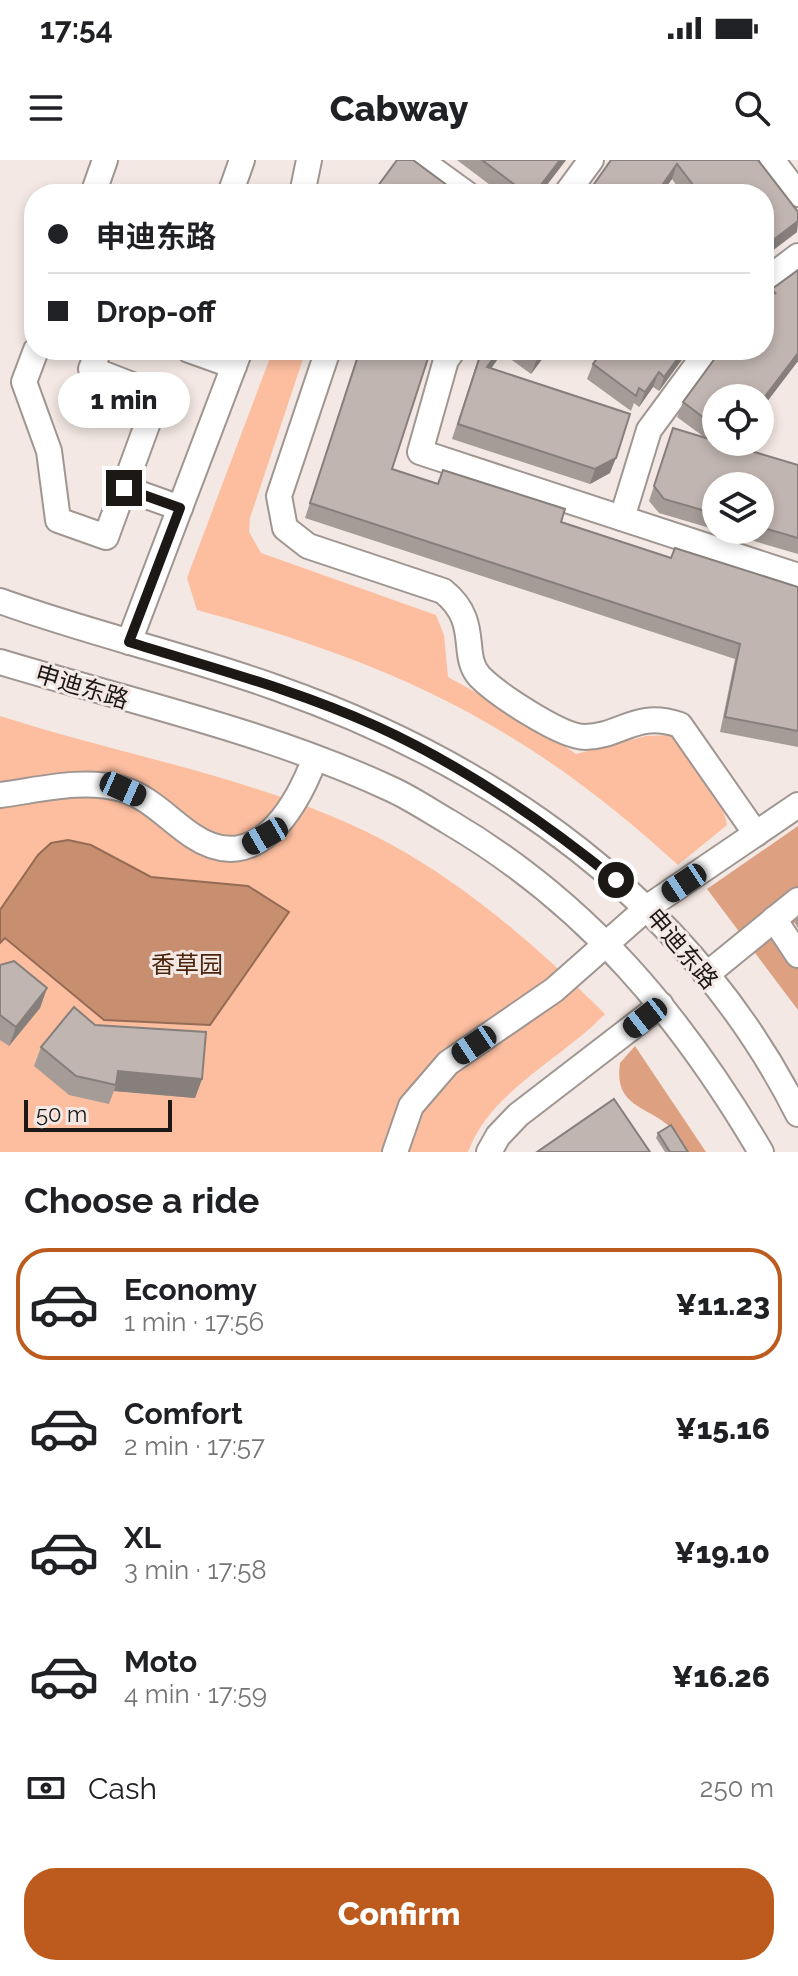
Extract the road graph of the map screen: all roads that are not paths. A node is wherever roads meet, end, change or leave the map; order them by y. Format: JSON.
{"nodes":[{"id":1,"x":105,"y":160,"type":"edge"},
{"id":2,"x":242,"y":160,"type":"edge"},
{"id":3,"x":309,"y":160,"type":"edge"},
{"id":4,"x":420,"y":160,"type":"edge"},
{"id":5,"x":591,"y":160,"type":"edge"},
{"id":6,"x":772,"y":160,"type":"edge"},
{"id":7,"x":97,"y":184,"type":"edge"},
{"id":8,"x":234,"y":184,"type":"edge"},
{"id":9,"x":304,"y":184,"type":"edge"},
{"id":10,"x":453,"y":184,"type":"edge"},
{"id":11,"x":573,"y":184,"type":"edge"},
{"id":12,"x":798,"y":194,"type":"edge"},
{"id":13,"x":798,"y":256,"type":"edge"},
{"id":14,"x":774,"y":274,"type":"edge"},
{"id":15,"x":32,"y":360,"type":"edge"},
{"id":16,"x":95,"y":360,"type":"edge"},
{"id":17,"x":236,"y":360,"type":"edge"},
{"id":18,"x":325,"y":360,"type":"edge"},
{"id":19,"x":446,"y":360,"type":"edge"},
{"id":20,"x":701,"y":360,"type":"edge"},
{"id":21,"x":124,"y":488,"type":"junction"},
{"id":22,"x":180,"y":508,"type":"junction"},
{"id":23,"x":622,"y":518,"type":"junction"},
{"id":24,"x":798,"y":576,"type":"edge"},
{"id":25,"x":0,"y":601,"type":"edge"},
{"id":26,"x":129,"y":642,"type":"junction"},
{"id":27,"x":0,"y":662,"type":"edge"},
{"id":28,"x":315,"y":758,"type":"junction"},
{"id":29,"x":0,"y":795,"type":"edge"},
{"id":30,"x":798,"y":805,"type":"edge"},
{"id":31,"x":756,"y":834,"type":"junction"},
{"id":32,"x":798,"y":900,"type":"edge"},
{"id":33,"x":648,"y":907,"type":"junction"},
{"id":34,"x":774,"y":919,"type":"junction"},
{"id":35,"x":607,"y":943,"type":"junction"},
{"id":36,"x":798,"y":955,"type":"edge"},
{"id":37,"x":706,"y":975,"type":"junction"},
{"id":38,"x":661,"y":1005,"type":"junction"},
{"id":39,"x":798,"y":1114,"type":"edge"},
{"id":40,"x":395,"y":1152,"type":"edge"},
{"id":41,"x":489,"y":1152,"type":"edge"},
{"id":42,"x":761,"y":1152,"type":"edge"}],
"edges":[{"from":1,"to":7,"type":"street"},
{"from":2,"to":8,"type":"street"},
{"from":3,"to":9,"type":"street"},
{"from":4,"to":10,"type":"street"},
{"from":5,"to":11,"type":"street"},
{"from":6,"to":12,"type":"street"},
{"from":13,"to":14,"type":"street"},
{"from":15,"to":21,"type":"street"},
{"from":16,"to":21,"type":"street"},
{"from":17,"to":22,"type":"street"},
{"from":18,"to":31,"type":"street"},
{"from":19,"to":23,"type":"street"},
{"from":20,"to":23,"type":"street"},
{"from":21,"to":22,"type":"street"},
{"from":22,"to":26,"type":"street"},
{"from":23,"to":24,"type":"street"},
{"from":25,"to":26,"type":"street","name":"申迪东路"},
{"from":26,"to":33,"type":"street","name":"申迪东路"},
{"from":27,"to":28,"type":"street","name":"申迪东路"},
{"from":28,"to":29,"type":"street"},
{"from":28,"to":35,"type":"street","name":"申迪东路"},
{"from":30,"to":31,"type":"street"},
{"from":31,"to":33,"type":"street"},
{"from":32,"to":34,"type":"street"},
{"from":33,"to":35,"type":"street"},
{"from":33,"to":37,"type":"street","name":"申迪东路"},
{"from":34,"to":36,"type":"street"},
{"from":34,"to":37,"type":"street"},
{"from":35,"to":38,"type":"street","name":"申迪东路"},
{"from":35,"to":40,"type":"street"},
{"from":37,"to":39,"type":"street","name":"申迪东路"},
{"from":38,"to":41,"type":"street"},
{"from":38,"to":42,"type":"street","name":"申迪东路"}]}
